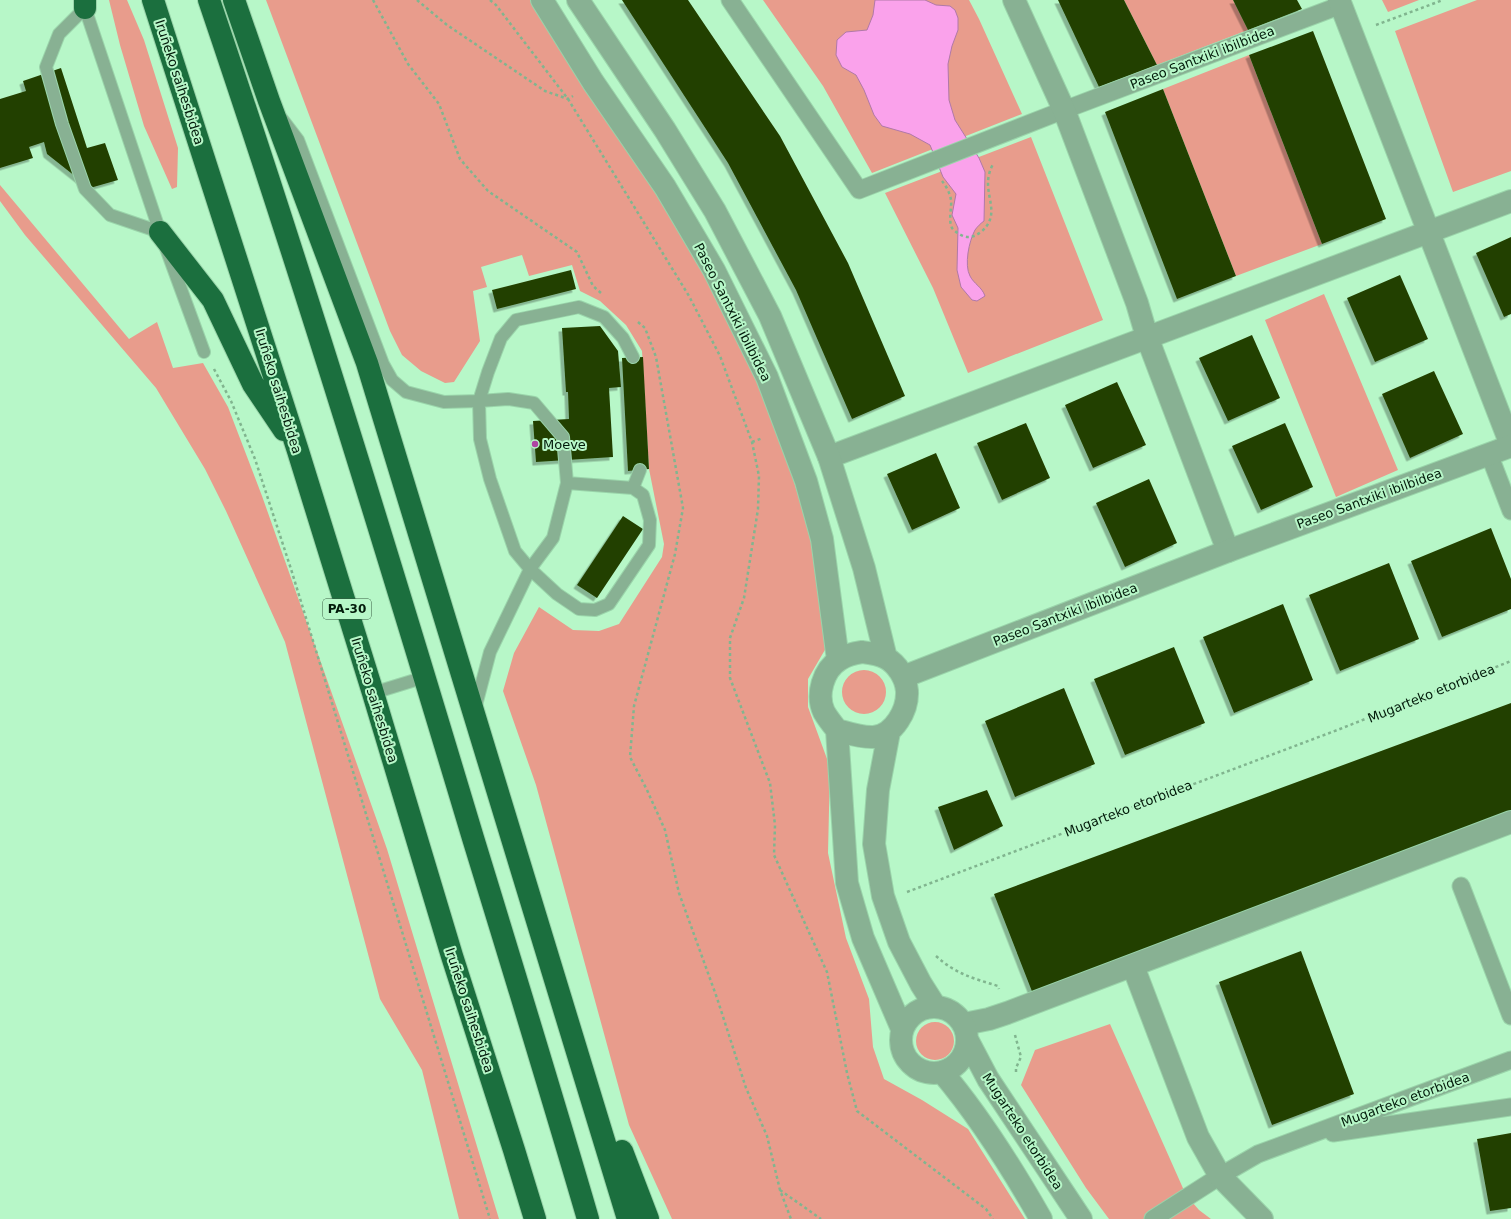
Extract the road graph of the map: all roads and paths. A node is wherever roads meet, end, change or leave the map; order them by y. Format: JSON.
{"nodes":[{"id":1,"x":153,"y":0,"type":"edge"},
{"id":2,"x":209,"y":0,"type":"edge"},
{"id":3,"x":234,"y":0,"type":"edge"},
{"id":4,"x":417,"y":0,"type":"edge"},
{"id":5,"x":490,"y":0,"type":"edge"},
{"id":6,"x":542,"y":0,"type":"edge"},
{"id":7,"x":578,"y":0,"type":"edge"},
{"id":8,"x":730,"y":0,"type":"edge"},
{"id":9,"x":1014,"y":0,"type":"edge"},
{"id":10,"x":1443,"y":0,"type":"edge"},
{"id":11,"x":1340,"y":2,"type":"edge"},
{"id":12,"x":85,"y":4,"type":"edge"},
{"id":13,"x":1352,"y":34,"type":"junction"},
{"id":14,"x":568,"y":99,"type":"junction"},
{"id":15,"x":269,"y":101,"type":"junction"},
{"id":16,"x":1064,"y":110,"type":"junction"},
{"id":17,"x":1009,"y":132,"type":"junction"},
{"id":18,"x":923,"y":166,"type":"junction"},
{"id":19,"x":1511,"y":201,"type":"edge"},
{"id":20,"x":160,"y":232,"type":"junction"},
{"id":21,"x":1428,"y":232,"type":"junction"},
{"id":22,"x":1147,"y":337,"type":"junction"},
{"id":23,"x":204,"y":352,"type":"joint"},
{"id":24,"x":633,"y":357,"type":"dead end"},
{"id":25,"x":479,"y":401,"type":"junction"},
{"id":26,"x":1511,"y":445,"type":"edge"},
{"id":27,"x":298,"y":451,"type":"junction"},
{"id":28,"x":1489,"y":454,"type":"junction"},
{"id":29,"x":830,"y":457,"type":"junction"},
{"id":30,"x":640,"y":470,"type":"dead end"},
{"id":31,"x":567,"y":483,"type":"junction"},
{"id":32,"x":633,"y":488,"type":"junction"},
{"id":33,"x":1511,"y":511,"type":"edge"},
{"id":34,"x":1228,"y":551,"type":"junction"},
{"id":35,"x":530,"y":569,"type":"junction"},
{"id":36,"x":886,"y":658,"type":"junction"},
{"id":37,"x":838,"y":660,"type":"junction"},
{"id":38,"x":1511,"y":661,"type":"edge"},
{"id":39,"x":903,"y":676,"type":"junction"},
{"id":40,"x":425,"y":677,"type":"junction"},
{"id":41,"x":373,"y":693,"type":"junction"},
{"id":42,"x":474,"y":712,"type":"junction"},
{"id":43,"x":837,"y":730,"type":"junction"},
{"id":44,"x":889,"y":732,"type":"junction"},
{"id":45,"x":1511,"y":822,"type":"edge"},
{"id":46,"x":1461,"y":886,"type":"dead end"},
{"id":47,"x":904,"y":893,"type":"dead end"},
{"id":48,"x":933,"y":954,"type":"dead end"},
{"id":49,"x":1133,"y":966,"type":"junction"},
{"id":50,"x":935,"y":1006,"type":"junction"},
{"id":51,"x":1007,"y":1013,"type":"junction"},
{"id":52,"x":1511,"y":1016,"type":"edge"},
{"id":53,"x":902,"y":1029,"type":"junction"},
{"id":54,"x":966,"y":1032,"type":"junction"},
{"id":55,"x":1511,"y":1060,"type":"edge"},
{"id":56,"x":942,"y":1072,"type":"junction"},
{"id":57,"x":1016,"y":1075,"type":"dead end"},
{"id":58,"x":589,"y":1088,"type":"junction"},
{"id":59,"x":1511,"y":1107,"type":"edge"},
{"id":60,"x":1299,"y":1138,"type":"junction"},
{"id":61,"x":1220,"y":1176,"type":"junction"},
{"id":62,"x":780,"y":1190,"type":"dead end"},
{"id":63,"x":490,"y":1219,"type":"edge"},
{"id":64,"x":535,"y":1219,"type":"edge"},
{"id":65,"x":588,"y":1219,"type":"edge"},
{"id":66,"x":628,"y":1219,"type":"edge"},
{"id":67,"x":648,"y":1219,"type":"edge"},
{"id":68,"x":821,"y":1219,"type":"edge"},
{"id":69,"x":993,"y":1219,"type":"edge"},
{"id":70,"x":1041,"y":1219,"type":"edge"},
{"id":71,"x":1081,"y":1219,"type":"edge"},
{"id":72,"x":1153,"y":1219,"type":"edge"},
{"id":73,"x":1262,"y":1219,"type":"edge"}],
"edges":[{"from":1,"to":27,"type":"highway","name":"Iruñeko saihesbidea","number":"PA-30"},
{"from":2,"to":40,"type":"highway"},
{"from":3,"to":15,"type":"highway"},
{"from":4,"to":14,"type":"path"},
{"from":5,"to":14,"type":"path"},
{"from":6,"to":37,"type":"street","name":"Paseo Santxiki ibilbidea"},
{"from":7,"to":29,"type":"street"},
{"from":8,"to":18,"type":"street","name":"Paseo Santxiki ibilbidea"},
{"from":9,"to":16,"type":"street"},
{"from":10,"to":13,"type":"path"},
{"from":11,"to":13,"type":"street","name":"Paseo Santxiki ibilbidea"},
{"from":11,"to":16,"type":"street","name":"Paseo Santxiki ibilbidea"},
{"from":12,"to":20,"type":"lane"},
{"from":12,"to":20,"type":"lane"},
{"from":13,"to":21,"type":"street","name":"Paseo Santxiki ibilbidea"},
{"from":14,"to":69,"type":"path"},
{"from":15,"to":25,"type":"lane"},
{"from":15,"to":42,"type":"highway"},
{"from":16,"to":17,"type":"street","name":"Paseo Santxiki ibilbidea"},
{"from":16,"to":22,"type":"street"},
{"from":17,"to":18,"type":"street","name":"Paseo Santxiki ibilbidea"},
{"from":17,"to":18,"type":"path"},
{"from":19,"to":21,"type":"street"},
{"from":20,"to":23,"type":"lane"},
{"from":20,"to":27,"type":"highway"},
{"from":21,"to":22,"type":"street"},
{"from":21,"to":26,"type":"street","name":"Paseo Santxiki ibilbidea"},
{"from":22,"to":29,"type":"street"},
{"from":22,"to":34,"type":"street"},
{"from":23,"to":63,"type":"path"},
{"from":24,"to":25,"type":"lane"},
{"from":25,"to":31,"type":"lane"},
{"from":25,"to":35,"type":"lane"},
{"from":26,"to":28,"type":"street","name":"Paseo Santxiki ibilbidea"},
{"from":27,"to":41,"type":"highway","name":"Iruñeko saihesbidea","number":"PA-30"},
{"from":28,"to":33,"type":"street"},
{"from":28,"to":34,"type":"street","name":"Paseo Santxiki ibilbidea"},
{"from":29,"to":36,"type":"street"},
{"from":30,"to":32,"type":"lane"},
{"from":31,"to":32,"type":"lane"},
{"from":31,"to":35,"type":"lane"},
{"from":32,"to":35,"type":"lane"},
{"from":34,"to":39,"type":"street","name":"Paseo Santxiki ibilbidea"},
{"from":35,"to":42,"type":"lane"},
{"from":36,"to":37,"type":"street"},
{"from":36,"to":39,"type":"street"},
{"from":37,"to":43,"type":"street"},
{"from":38,"to":47,"type":"path","name":"Mugarteko etorbidea"},
{"from":39,"to":44,"type":"street"},
{"from":40,"to":41,"type":"lane"},
{"from":40,"to":65,"type":"highway"},
{"from":41,"to":64,"type":"highway","name":"Iruñeko saihesbidea","number":"PA-30"},
{"from":42,"to":58,"type":"highway"},
{"from":43,"to":44,"type":"street"},
{"from":43,"to":53,"type":"street"},
{"from":44,"to":50,"type":"street"},
{"from":45,"to":49,"type":"street"},
{"from":46,"to":52,"type":"street"},
{"from":48,"to":51,"type":"path","name":"Mugarteko etorbidea"},
{"from":49,"to":51,"type":"street"},
{"from":49,"to":61,"type":"street"},
{"from":50,"to":53,"type":"street"},
{"from":50,"to":54,"type":"street"},
{"from":51,"to":54,"type":"street"},
{"from":51,"to":57,"type":"path","name":"Mugarteko etorbidea"},
{"from":53,"to":56,"type":"street"},
{"from":54,"to":56,"type":"street"},
{"from":54,"to":71,"type":"street","name":"Mugarteko etorbidea"},
{"from":55,"to":60,"type":"street","name":"Mugarteko etorbidea"},
{"from":56,"to":70,"type":"street"},
{"from":58,"to":66,"type":"highway"},
{"from":58,"to":67,"type":"highway"},
{"from":59,"to":60,"type":"street","name":"Mugarteko etorbidea"},
{"from":60,"to":61,"type":"street","name":"Mugarteko etorbidea"},
{"from":61,"to":72,"type":"street","name":"Mugarteko etorbidea"},
{"from":61,"to":73,"type":"street"},
{"from":62,"to":68,"type":"path"}]}
